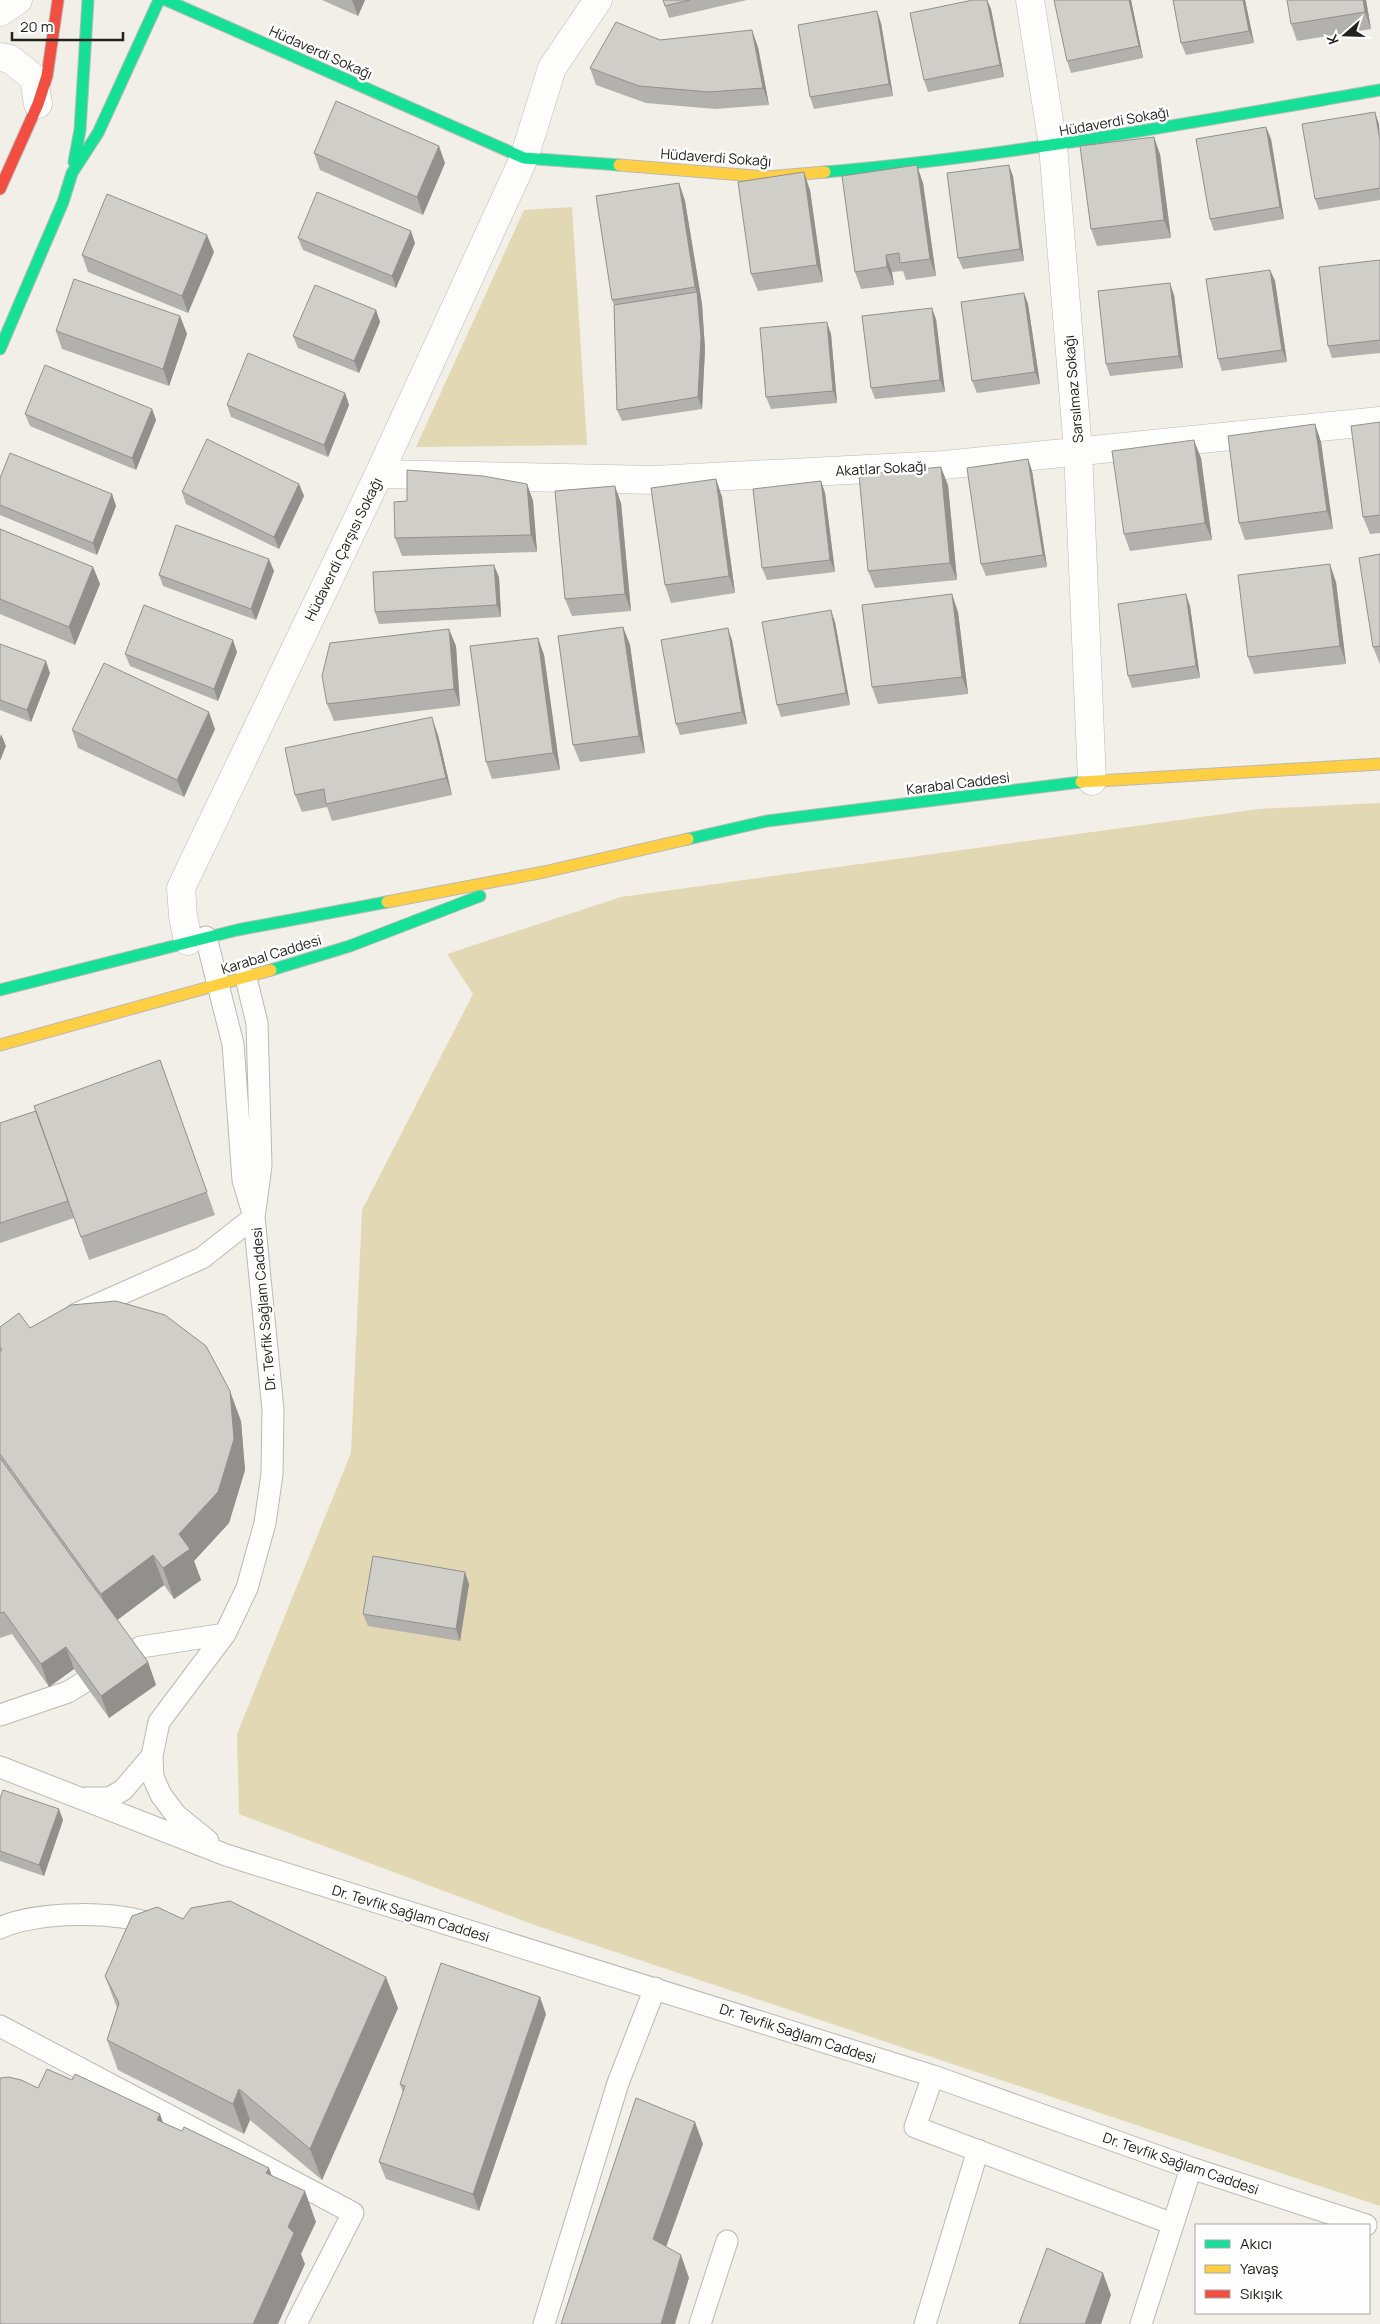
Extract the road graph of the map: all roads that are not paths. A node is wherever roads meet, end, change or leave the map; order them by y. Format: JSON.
{"nodes":[{"id":1,"x":18,"y":0,"type":"edge"},
{"id":2,"x":58,"y":0,"type":"edge"},
{"id":3,"x":88,"y":0,"type":"edge"},
{"id":4,"x":159,"y":0,"type":"edge"},
{"id":5,"x":166,"y":0,"type":"edge"},
{"id":6,"x":598,"y":0,"type":"edge"},
{"id":7,"x":1030,"y":0,"type":"edge"},
{"id":8,"x":0,"y":12,"type":"edge"},
{"id":9,"x":0,"y":57,"type":"edge"},
{"id":10,"x":1380,"y":90,"type":"edge"},
{"id":11,"x":38,"y":104,"type":"junction"},
{"id":12,"x":1053,"y":146,"type":"junction"},
{"id":13,"x":524,"y":158,"type":"junction"},
{"id":14,"x":72,"y":173,"type":"junction"},
{"id":15,"x":0,"y":189,"type":"edge"},
{"id":16,"x":0,"y":349,"type":"edge"},
{"id":17,"x":1380,"y":421,"type":"edge"},
{"id":18,"x":1078,"y":450,"type":"junction"},
{"id":19,"x":379,"y":474,"type":"junction"},
{"id":20,"x":1380,"y":764,"type":"edge"},
{"id":21,"x":1092,"y":781,"type":"junction"},
{"id":22,"x":544,"y":872,"type":"junction"},
{"id":23,"x":197,"y":939,"type":"junction"},
{"id":24,"x":246,"y":978,"type":"junction"},
{"id":25,"x":218,"y":986,"type":"junction"},
{"id":26,"x":0,"y":990,"type":"edge"},
{"id":27,"x":0,"y":1044,"type":"edge"},
{"id":28,"x":254,"y":1217,"type":"junction"},
{"id":29,"x":61,"y":1320,"type":"edge"},
{"id":30,"x":225,"y":1634,"type":"junction"},
{"id":31,"x":0,"y":1715,"type":"edge"},
{"id":32,"x":152,"y":1756,"type":"junction"},
{"id":33,"x":0,"y":1767,"type":"edge"},
{"id":34,"x":78,"y":1797,"type":"junction"},
{"id":35,"x":226,"y":1855,"type":"junction"},
{"id":36,"x":0,"y":1928,"type":"edge"},
{"id":37,"x":176,"y":1935,"type":"edge"},
{"id":38,"x":656,"y":1988,"type":"junction"},
{"id":39,"x":0,"y":2026,"type":"edge"},
{"id":40,"x":933,"y":2076,"type":"junction"},
{"id":41,"x":978,"y":2150,"type":"junction"},
{"id":42,"x":1191,"y":2168,"type":"junction"},
{"id":43,"x":1173,"y":2224,"type":"junction"},
{"id":44,"x":1361,"y":2224,"type":"edge"},
{"id":45,"x":727,"y":2241,"type":"dead end"},
{"id":46,"x":296,"y":2324,"type":"edge"},
{"id":47,"x":544,"y":2324,"type":"edge"},
{"id":48,"x":700,"y":2324,"type":"edge"},
{"id":49,"x":925,"y":2324,"type":"edge"},
{"id":50,"x":1141,"y":2324,"type":"edge"}],
"edges":[{"from":1,"to":8,"type":"street"},
{"from":2,"to":11,"type":"street"},
{"from":3,"to":14,"type":"street"},
{"from":4,"to":14,"type":"street"},
{"from":5,"to":13,"type":"street","name":"Hüdaverdi Sokağı"},
{"from":6,"to":13,"type":"street","name":"Hüdaverdi Çarşısı Sokağı"},
{"from":7,"to":12,"type":"street","name":"Sarsılmaz Sokağı"},
{"from":9,"to":11,"type":"street"},
{"from":10,"to":12,"type":"street","name":"Hüdaverdi Sokağı"},
{"from":11,"to":15,"type":"street"},
{"from":12,"to":13,"type":"street","name":"Hüdaverdi Sokağı"},
{"from":12,"to":18,"type":"street","name":"Sarsılmaz Sokağı"},
{"from":13,"to":19,"type":"street","name":"Hüdaverdi Çarşısı Sokağı"},
{"from":14,"to":16,"type":"street"},
{"from":17,"to":18,"type":"street","name":"Akatlar Sokağı"},
{"from":18,"to":19,"type":"street","name":"Akatlar Sokağı"},
{"from":18,"to":21,"type":"street","name":"Sarsılmaz Sokağı"},
{"from":19,"to":23,"type":"street","name":"Hüdaverdi Çarşısı Sokağı"},
{"from":20,"to":21,"type":"street","name":"Karabal Caddesi"},
{"from":21,"to":22,"type":"street","name":"Karabal Caddesi"},
{"from":22,"to":23,"type":"street","name":"Karabal Caddesi"},
{"from":22,"to":24,"type":"street","name":"Karabal Caddesi"},
{"from":23,"to":25,"type":"lane"},
{"from":23,"to":26,"type":"street","name":"Karabal Caddesi"},
{"from":24,"to":25,"type":"street","name":"Karabal Caddesi"},
{"from":24,"to":28,"type":"lane","name":"Dr. Tevfik Sağlam Caddesi"},
{"from":25,"to":27,"type":"street","name":"Karabal Caddesi"},
{"from":25,"to":28,"type":"lane"},
{"from":28,"to":29,"type":"lane"},
{"from":28,"to":30,"type":"lane","name":"Dr. Tevfik Sağlam Caddesi"},
{"from":30,"to":31,"type":"lane"},
{"from":30,"to":32,"type":"lane","name":"Dr. Tevfik Sağlam Caddesi"},
{"from":32,"to":34,"type":"lane"},
{"from":32,"to":35,"type":"lane","name":"Dr. Tevfik Sağlam Caddesi"},
{"from":33,"to":34,"type":"lane","name":"Dr. Tevfik Sağlam Caddesi"},
{"from":34,"to":35,"type":"lane","name":"Dr. Tevfik Sağlam Caddesi"},
{"from":35,"to":38,"type":"lane","name":"Dr. Tevfik Sağlam Caddesi"},
{"from":36,"to":37,"type":"lane"},
{"from":38,"to":40,"type":"lane","name":"Dr. Tevfik Sağlam Caddesi"},
{"from":38,"to":47,"type":"lane"},
{"from":39,"to":46,"type":"lane"},
{"from":40,"to":41,"type":"lane"},
{"from":40,"to":42,"type":"lane","name":"Dr. Tevfik Sağlam Caddesi"},
{"from":41,"to":43,"type":"lane"},
{"from":41,"to":49,"type":"lane"},
{"from":42,"to":43,"type":"lane"},
{"from":42,"to":44,"type":"lane","name":"Dr. Tevfik Sağlam Caddesi"},
{"from":43,"to":50,"type":"lane"},
{"from":45,"to":48,"type":"lane"}]}
